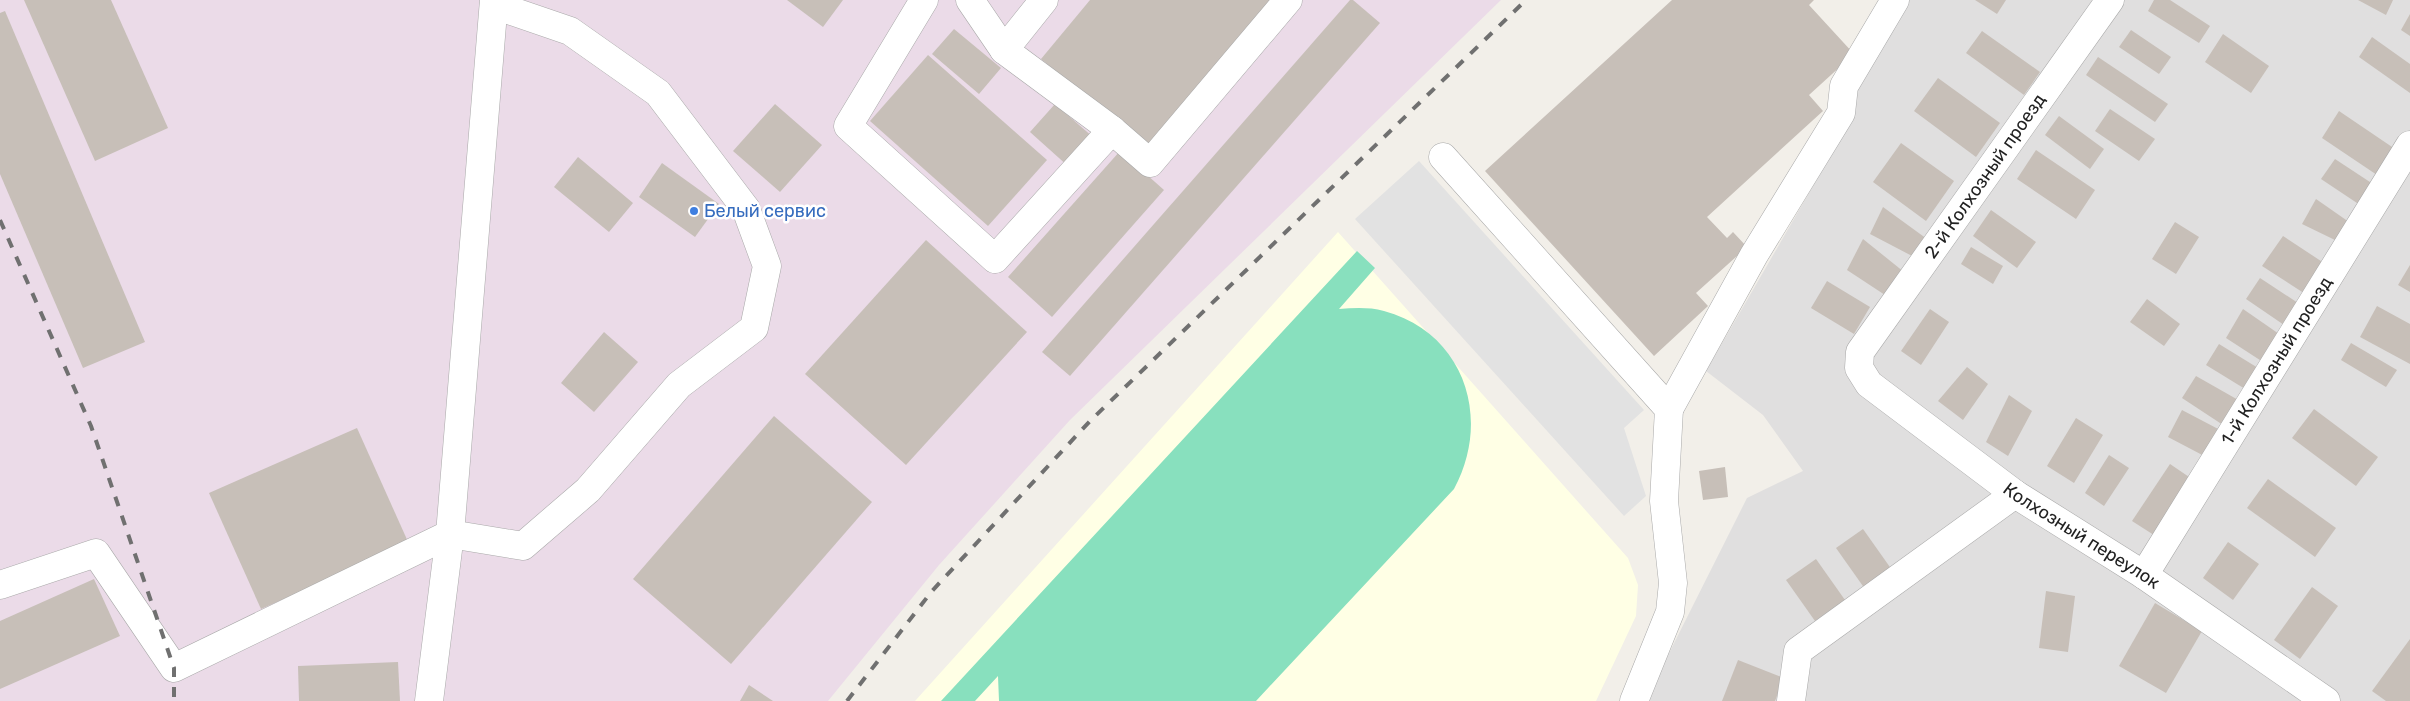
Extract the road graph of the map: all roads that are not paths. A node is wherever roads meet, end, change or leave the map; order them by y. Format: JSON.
{"nodes":[{"id":1,"x":924,"y":0,"type":"edge"},
{"id":2,"x":970,"y":0,"type":"edge"},
{"id":3,"x":1044,"y":0,"type":"edge"},
{"id":4,"x":1288,"y":0,"type":"edge"},
{"id":5,"x":1894,"y":0,"type":"edge"},
{"id":6,"x":2110,"y":0,"type":"edge"},
{"id":7,"x":494,"y":2,"type":"edge"},
{"id":8,"x":1004,"y":50,"type":"junction"},
{"id":9,"x":1112,"y":130,"type":"junction"},
{"id":10,"x":2410,"y":145,"type":"edge"},
{"id":11,"x":1443,"y":157,"type":"dead end"},
{"id":12,"x":1860,"y":352,"type":"joint"},
{"id":13,"x":1669,"y":409,"type":"junction"},
{"id":14,"x":2016,"y":494,"type":"junction"},
{"id":15,"x":450,"y":534,"type":"junction"},
{"id":16,"x":2144,"y":575,"type":"junction"},
{"id":17,"x":0,"y":585,"type":"edge"},
{"id":18,"x":429,"y":701,"type":"edge"},
{"id":19,"x":1634,"y":701,"type":"edge"},
{"id":20,"x":1791,"y":701,"type":"edge"},
{"id":21,"x":2326,"y":701,"type":"edge"}],
"edges":[{"from":1,"to":9,"type":"street"},
{"from":2,"to":8,"type":"street"},
{"from":3,"to":8,"type":"street"},
{"from":4,"to":9,"type":"street"},
{"from":5,"to":13,"type":"street"},
{"from":6,"to":12,"type":"street","name":"2-й Колхозный проезд"},
{"from":7,"to":15,"type":"street"},
{"from":7,"to":15,"type":"street"},
{"from":8,"to":9,"type":"street"},
{"from":10,"to":16,"type":"street","name":"1-й Колхозный проезд"},
{"from":11,"to":13,"type":"street"},
{"from":12,"to":14,"type":"street","name":"Колхозный переулок"},
{"from":13,"to":19,"type":"street"},
{"from":14,"to":16,"type":"street","name":"Колхозный переулок"},
{"from":14,"to":20,"type":"street"},
{"from":15,"to":17,"type":"street"},
{"from":15,"to":18,"type":"street"},
{"from":16,"to":21,"type":"street","name":"Колхозный переулок"}]}
